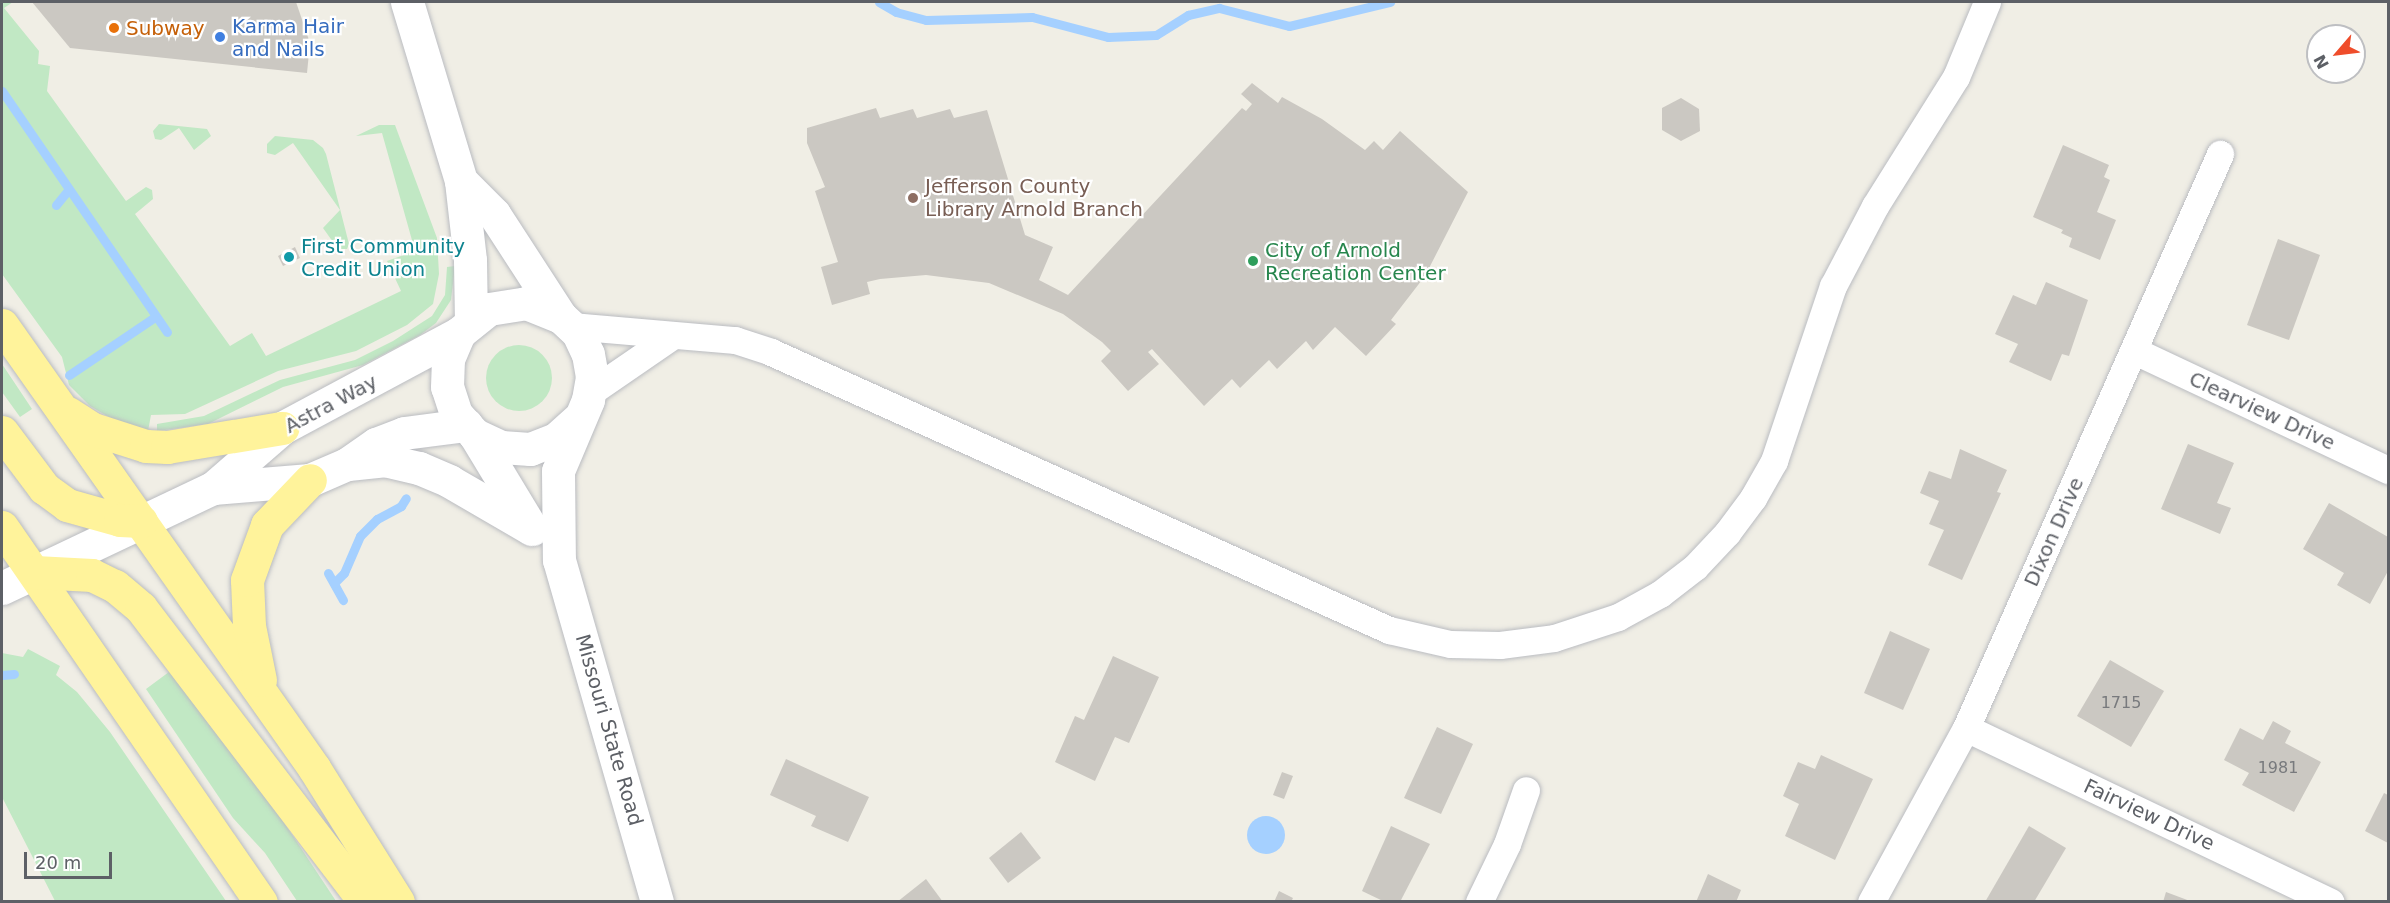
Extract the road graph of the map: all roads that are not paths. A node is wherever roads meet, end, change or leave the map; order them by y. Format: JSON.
{"nodes":[{"id":1,"x":407,"y":2,"type":"edge"},
{"id":2,"x":1987,"y":2,"type":"edge"},
{"id":3,"x":2220,"y":154,"type":"dead end"},
{"id":4,"x":461,"y":181,"type":"junction"},
{"id":5,"x":566,"y":322,"type":"junction"},
{"id":6,"x":2,"y":325,"type":"edge"},
{"id":7,"x":465,"y":327,"type":"junction"},
{"id":8,"x":672,"y":336,"type":"junction"},
{"id":9,"x":2135,"y":351,"type":"junction"},
{"id":10,"x":583,"y":406,"type":"junction"},
{"id":11,"x":60,"y":408,"type":"junction"},
{"id":12,"x":282,"y":428,"type":"junction"},
{"id":13,"x":471,"y":430,"type":"junction"},
{"id":14,"x":2,"y":432,"type":"edge"},
{"id":15,"x":347,"y":464,"type":"junction"},
{"id":16,"x":2388,"y":470,"type":"edge"},
{"id":17,"x":310,"y":480,"type":"junction"},
{"id":18,"x":213,"y":488,"type":"junction"},
{"id":19,"x":141,"y":521,"type":"junction"},
{"id":20,"x":2,"y":527,"type":"edge"},
{"id":21,"x":530,"y":528,"type":"junction"},
{"id":22,"x":559,"y":560,"type":"junction"},
{"id":23,"x":34,"y":572,"type":"junction"},
{"id":24,"x":2,"y":588,"type":"edge"},
{"id":25,"x":263,"y":693,"type":"junction"},
{"id":26,"x":1966,"y":728,"type":"junction"},
{"id":27,"x":1526,"y":790,"type":"dead end"},
{"id":28,"x":261,"y":902,"type":"edge"},
{"id":29,"x":365,"y":902,"type":"edge"},
{"id":30,"x":398,"y":902,"type":"edge"},
{"id":31,"x":657,"y":902,"type":"edge"},
{"id":32,"x":1479,"y":902,"type":"edge"},
{"id":33,"x":1871,"y":902,"type":"edge"},
{"id":34,"x":2331,"y":902,"type":"edge"}],
"edges":[{"from":1,"to":4,"type":"street"},
{"from":2,"to":8,"type":"street"},
{"from":3,"to":9,"type":"street","name":"Dixon Drive"},
{"from":4,"to":5,"type":"street"},
{"from":4,"to":7,"type":"street"},
{"from":5,"to":7,"type":"street"},
{"from":5,"to":8,"type":"street"},
{"from":5,"to":10,"type":"street"},
{"from":6,"to":11,"type":"highway"},
{"from":7,"to":12,"type":"street","name":"Astra Way"},
{"from":7,"to":13,"type":"street"},
{"from":8,"to":10,"type":"street"},
{"from":9,"to":16,"type":"street","name":"Clearview Drive"},
{"from":9,"to":26,"type":"street","name":"Dixon Drive"},
{"from":10,"to":13,"type":"street"},
{"from":10,"to":22,"type":"street","name":"Missouri State Road"},
{"from":11,"to":12,"type":"highway"},
{"from":11,"to":19,"type":"highway"},
{"from":12,"to":18,"type":"street","name":"Astra Way"},
{"from":13,"to":15,"type":"street","name":"Astra Way"},
{"from":13,"to":21,"type":"street","name":"Missouri State Road"},
{"from":14,"to":19,"type":"highway"},
{"from":15,"to":17,"type":"street","name":"Astra Way"},
{"from":15,"to":21,"type":"street"},
{"from":17,"to":18,"type":"street","name":"Astra Way"},
{"from":17,"to":25,"type":"highway"},
{"from":18,"to":19,"type":"street","name":"Astra Way"},
{"from":19,"to":23,"type":"street","name":"Astra Way"},
{"from":19,"to":25,"type":"highway"},
{"from":20,"to":23,"type":"highway"},
{"from":21,"to":22,"type":"street","name":"Missouri State Road"},
{"from":22,"to":31,"type":"street","name":"Missouri State Road"},
{"from":23,"to":24,"type":"street","name":"Astra Way"},
{"from":23,"to":28,"type":"highway"},
{"from":23,"to":29,"type":"highway"},
{"from":25,"to":30,"type":"highway"},
{"from":26,"to":33,"type":"street","name":"Dixon Drive"},
{"from":26,"to":34,"type":"street","name":"Fairview Drive"},
{"from":27,"to":32,"type":"street"}]}
